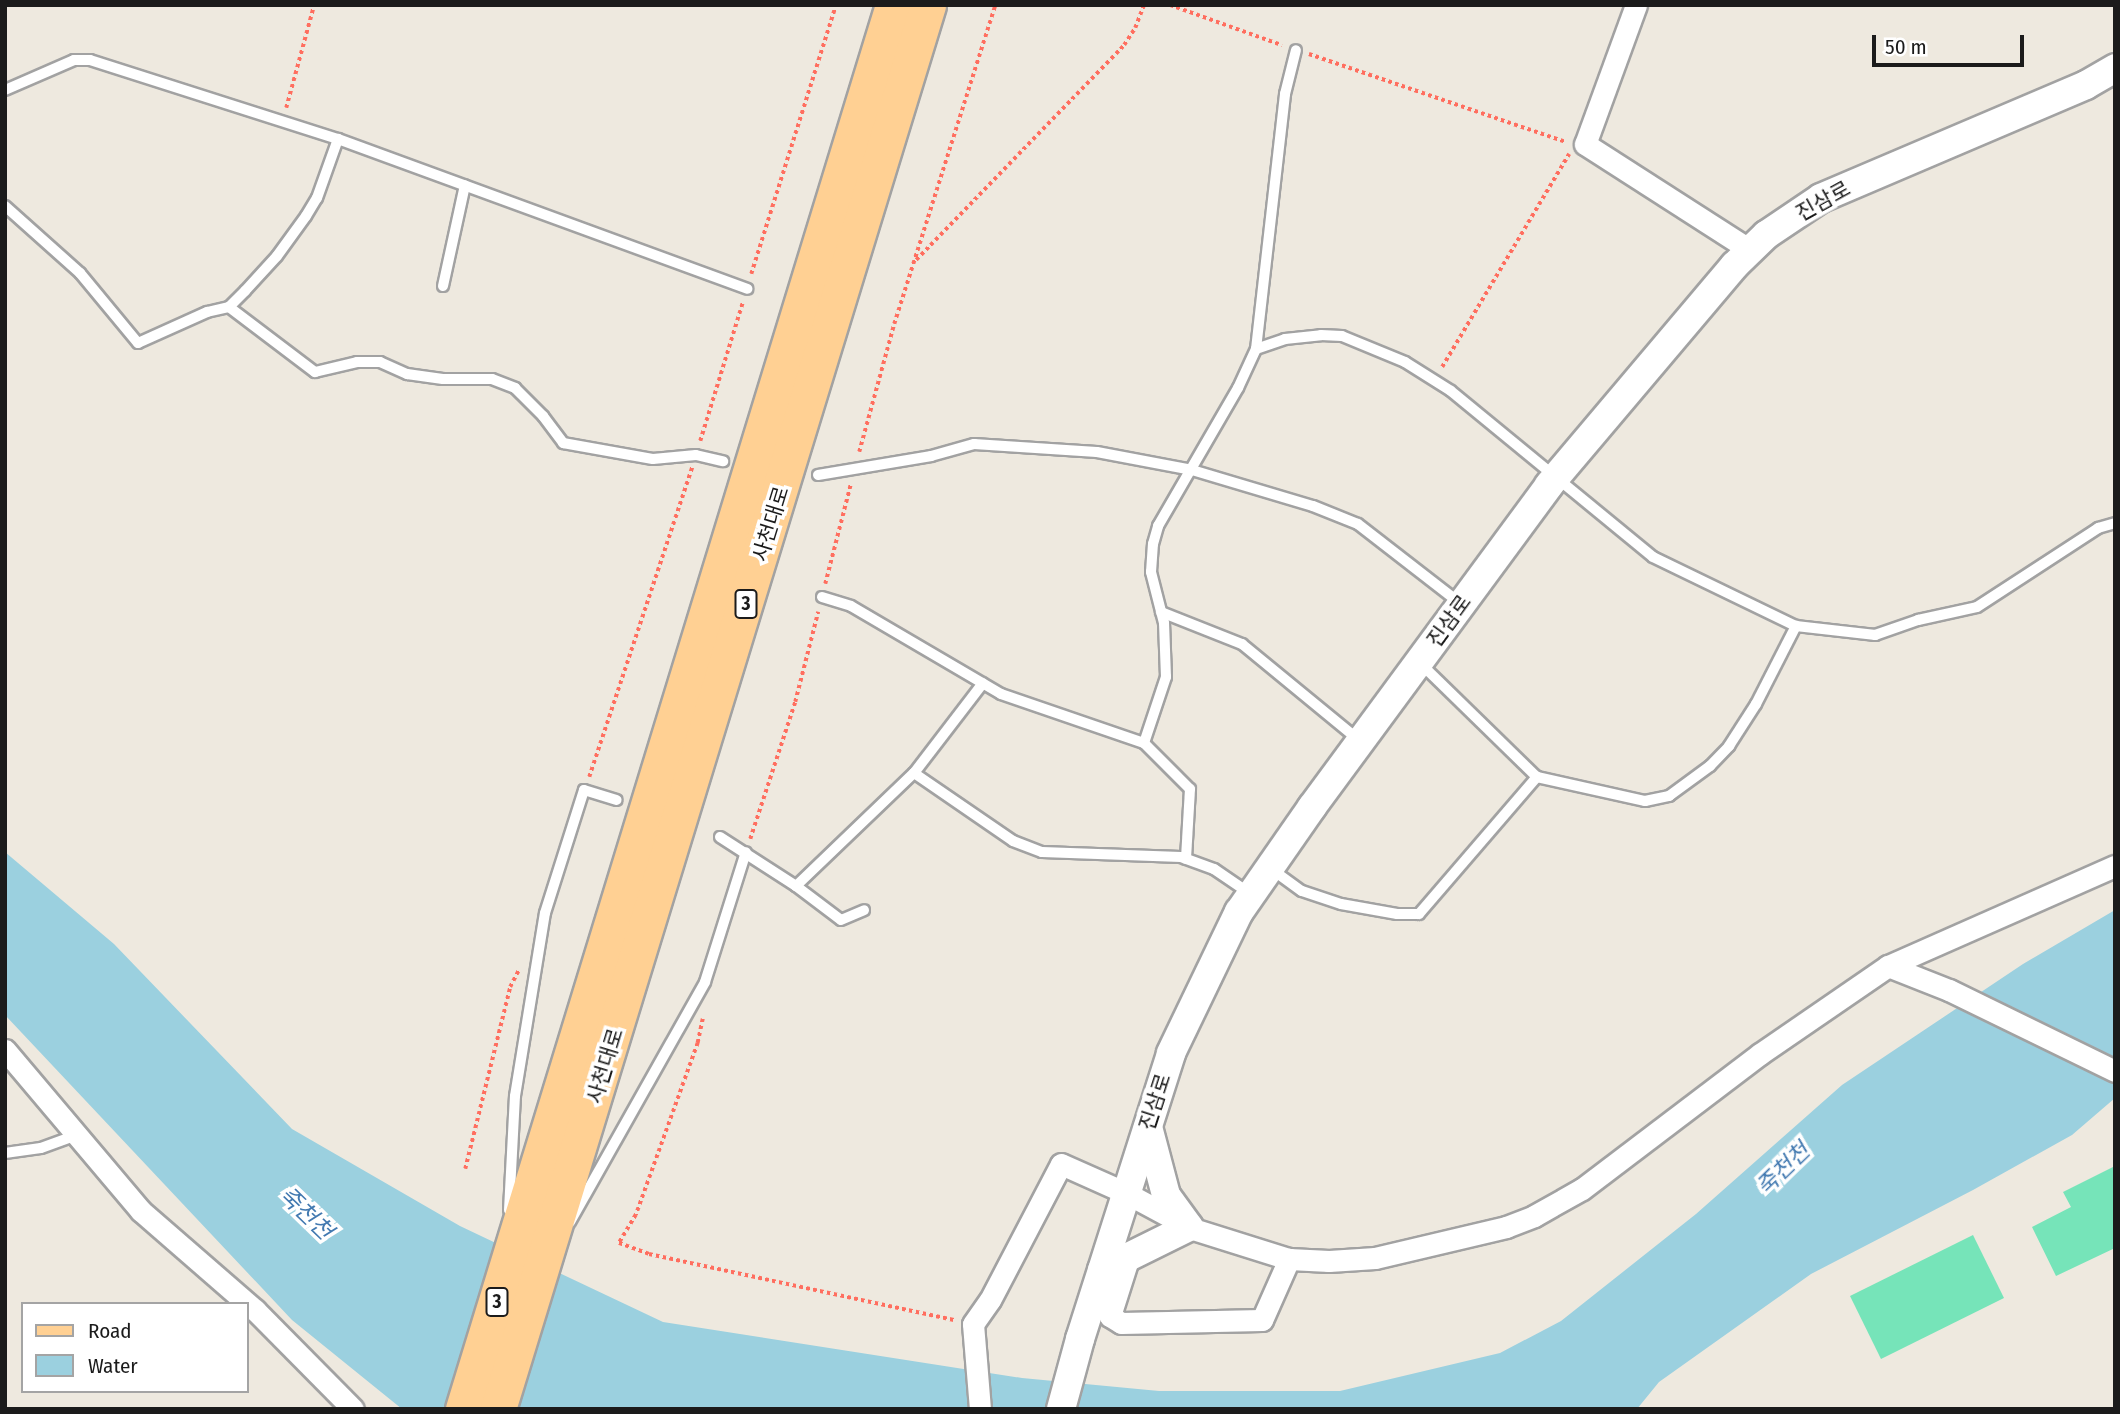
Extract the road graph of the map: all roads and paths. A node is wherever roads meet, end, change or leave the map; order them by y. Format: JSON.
{"nodes":[{"id":1,"x":314,"y":5,"type":"edge"},
{"id":2,"x":836,"y":5,"type":"edge"},
{"id":3,"x":893,"y":5,"type":"edge"},
{"id":4,"x":928,"y":5,"type":"edge"},
{"id":5,"x":995,"y":5,"type":"edge"},
{"id":6,"x":1144,"y":5,"type":"edge"},
{"id":7,"x":1170,"y":5,"type":"edge"},
{"id":8,"x":1636,"y":5,"type":"edge"},
{"id":9,"x":1296,"y":50,"type":"junction"},
{"id":10,"x":2115,"y":68,"type":"edge"},
{"id":11,"x":5,"y":90,"type":"edge"},
{"id":12,"x":283,"y":120,"type":"junction"},
{"id":13,"x":338,"y":139,"type":"junction"},
{"id":14,"x":465,"y":185,"type":"junction"},
{"id":15,"x":5,"y":206,"type":"edge"},
{"id":16,"x":1750,"y":250,"type":"junction"},
{"id":17,"x":443,"y":286,"type":"dead end"},
{"id":18,"x":747,"y":289,"type":"junction"},
{"id":19,"x":229,"y":307,"type":"junction"},
{"id":20,"x":1256,"y":349,"type":"junction"},
{"id":21,"x":1434,"y":380,"type":"junction"},
{"id":22,"x":696,"y":455,"type":"junction"},
{"id":23,"x":723,"y":461,"type":"dead end"},
{"id":24,"x":1192,"y":470,"type":"junction"},
{"id":25,"x":818,"y":475,"type":"dead end"},
{"id":26,"x":1555,"y":477,"type":"junction"},
{"id":27,"x":2115,"y":523,"type":"edge"},
{"id":28,"x":822,"y":597,"type":"dead end"},
{"id":29,"x":1461,"y":604,"type":"junction"},
{"id":30,"x":1161,"y":612,"type":"junction"},
{"id":31,"x":1796,"y":626,"type":"junction"},
{"id":32,"x":1418,"y":662,"type":"junction"},
{"id":33,"x":983,"y":683,"type":"junction"},
{"id":34,"x":1360,"y":741,"type":"junction"},
{"id":35,"x":1144,"y":743,"type":"junction"},
{"id":36,"x":914,"y":773,"type":"junction"},
{"id":37,"x":1537,"y":777,"type":"junction"},
{"id":38,"x":584,"y":790,"type":"junction"},
{"id":39,"x":617,"y":800,"type":"dead end"},
{"id":40,"x":720,"y":837,"type":"dead end"},
{"id":41,"x":746,"y":852,"type":"junction"},
{"id":42,"x":1186,"y":859,"type":"junction"},
{"id":43,"x":2115,"y":866,"type":"edge"},
{"id":44,"x":1270,"y":868,"type":"junction"},
{"id":45,"x":796,"y":886,"type":"junction"},
{"id":46,"x":1251,"y":895,"type":"junction"},
{"id":47,"x":864,"y":910,"type":"dead end"},
{"id":48,"x":522,"y":962,"type":"dead end"},
{"id":49,"x":1888,"y":966,"type":"junction"},
{"id":50,"x":5,"y":1049,"type":"edge"},
{"id":51,"x":2115,"y":1071,"type":"edge"},
{"id":52,"x":1148,"y":1126,"type":"junction"},
{"id":53,"x":77,"y":1135,"type":"junction"},
{"id":54,"x":5,"y":1153,"type":"edge"},
{"id":55,"x":465,"y":1169,"type":"dead end"},
{"id":56,"x":1126,"y":1193,"type":"junction"},
{"id":57,"x":547,"y":1198,"type":"junction"},
{"id":58,"x":1189,"y":1227,"type":"junction"},
{"id":59,"x":1129,"y":1256,"type":"junction"},
{"id":60,"x":1289,"y":1259,"type":"junction"},
{"id":61,"x":524,"y":1269,"type":"junction"},
{"id":62,"x":1102,"y":1270,"type":"junction"},
{"id":63,"x":246,"y":1302,"type":"edge"},
{"id":64,"x":248,"y":1304,"type":"edge"},
{"id":65,"x":353,"y":1409,"type":"edge"},
{"id":66,"x":463,"y":1409,"type":"edge"},
{"id":67,"x":498,"y":1409,"type":"edge"},
{"id":68,"x":980,"y":1409,"type":"edge"},
{"id":69,"x":1061,"y":1409,"type":"edge"}],
"edges":[{"from":1,"to":12,"type":"path"},
{"from":2,"to":18,"type":"path"},
{"from":3,"to":57,"type":"main road","name":"사천대로","number":"3"},
{"from":4,"to":57,"type":"main road","name":"사천대로","number":"3"},
{"from":5,"to":6,"type":"path"},
{"from":7,"to":9,"type":"path"},
{"from":8,"to":16,"type":"street"},
{"from":9,"to":20,"type":"lane"},
{"from":9,"to":21,"type":"path"},
{"from":10,"to":16,"type":"street","name":"진삼로"},
{"from":11,"to":12,"type":"lane"},
{"from":12,"to":13,"type":"lane"},
{"from":13,"to":14,"type":"lane"},
{"from":13,"to":19,"type":"lane"},
{"from":14,"to":17,"type":"lane"},
{"from":14,"to":18,"type":"lane"},
{"from":15,"to":19,"type":"lane"},
{"from":16,"to":26,"type":"street","name":"진삼로"},
{"from":18,"to":22,"type":"path"},
{"from":19,"to":22,"type":"lane"},
{"from":20,"to":21,"type":"lane"},
{"from":20,"to":24,"type":"lane"},
{"from":21,"to":26,"type":"lane"},
{"from":22,"to":23,"type":"lane"},
{"from":22,"to":38,"type":"path"},
{"from":24,"to":25,"type":"lane"},
{"from":24,"to":29,"type":"lane"},
{"from":24,"to":30,"type":"lane"},
{"from":26,"to":29,"type":"street","name":"진삼로"},
{"from":26,"to":31,"type":"lane"},
{"from":27,"to":31,"type":"lane"},
{"from":28,"to":33,"type":"lane"},
{"from":29,"to":32,"type":"street","name":"진삼로"},
{"from":30,"to":34,"type":"lane"},
{"from":30,"to":35,"type":"lane"},
{"from":31,"to":37,"type":"lane"},
{"from":32,"to":34,"type":"street","name":"진삼로"},
{"from":32,"to":37,"type":"lane"},
{"from":33,"to":35,"type":"lane"},
{"from":33,"to":36,"type":"lane"},
{"from":34,"to":44,"type":"street","name":"진삼로"},
{"from":35,"to":42,"type":"lane"},
{"from":36,"to":42,"type":"lane"},
{"from":36,"to":45,"type":"lane"},
{"from":37,"to":44,"type":"lane"},
{"from":38,"to":39,"type":"lane"},
{"from":38,"to":61,"type":"lane"},
{"from":40,"to":41,"type":"lane"},
{"from":41,"to":45,"type":"lane"},
{"from":41,"to":61,"type":"lane"},
{"from":42,"to":46,"type":"lane"},
{"from":43,"to":49,"type":"street"},
{"from":44,"to":46,"type":"street","name":"진삼로"},
{"from":45,"to":47,"type":"lane"},
{"from":46,"to":52,"type":"street","name":"진삼로"},
{"from":48,"to":55,"type":"path"},
{"from":49,"to":51,"type":"street"},
{"from":49,"to":60,"type":"street"},
{"from":50,"to":53,"type":"street"},
{"from":52,"to":56,"type":"street","name":"진삼로"},
{"from":52,"to":58,"type":"street"},
{"from":53,"to":54,"type":"lane"},
{"from":53,"to":63,"type":"street"},
{"from":56,"to":58,"type":"street"},
{"from":56,"to":62,"type":"street","name":"진삼로"},
{"from":56,"to":68,"type":"street"},
{"from":57,"to":61,"type":"main road","number":"3"},
{"from":58,"to":59,"type":"street"},
{"from":58,"to":60,"type":"street"},
{"from":59,"to":60,"type":"street"},
{"from":59,"to":62,"type":"street"},
{"from":61,"to":66,"type":"main road","number":"3"},
{"from":61,"to":67,"type":"main road","number":"3"},
{"from":62,"to":69,"type":"street","name":"진삼로"},
{"from":64,"to":65,"type":"street"}]}
